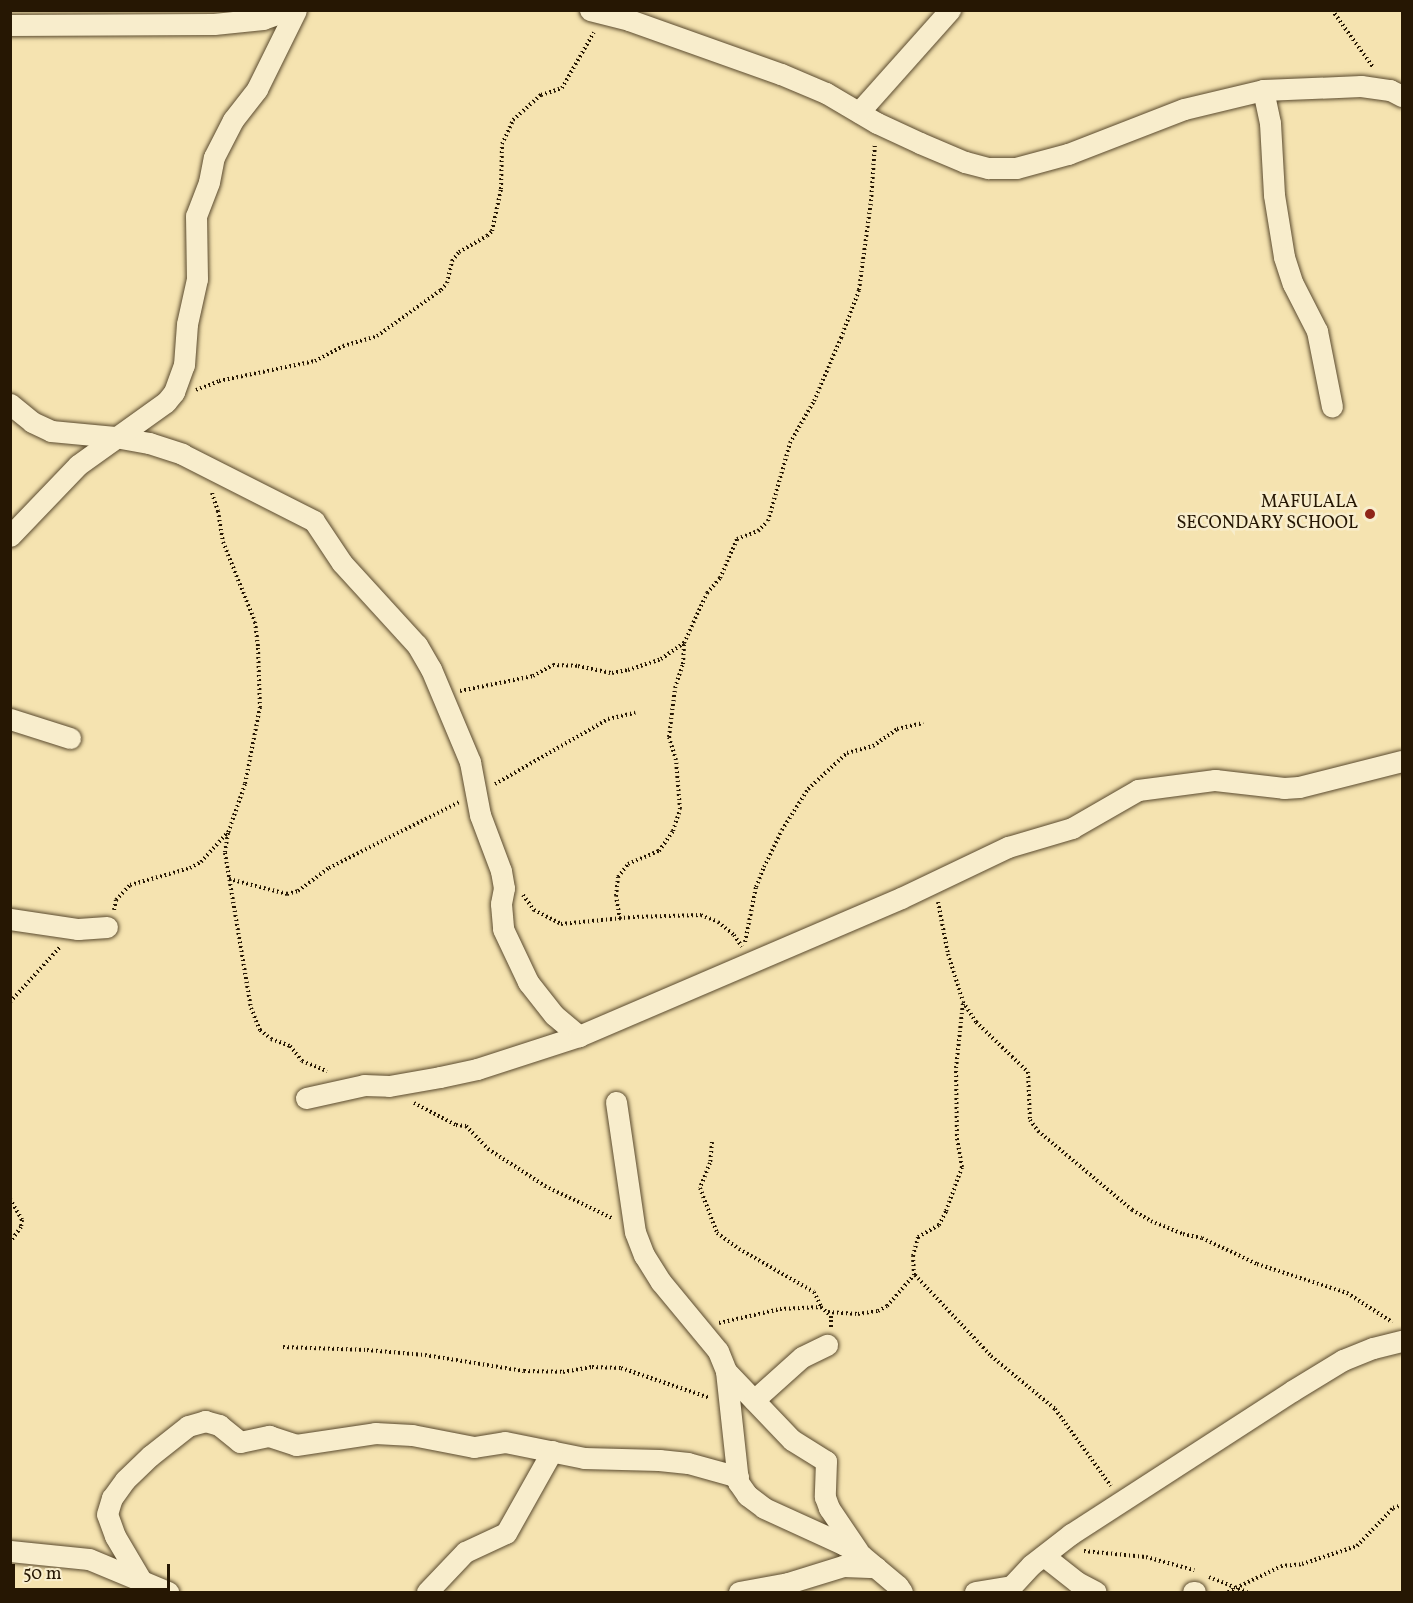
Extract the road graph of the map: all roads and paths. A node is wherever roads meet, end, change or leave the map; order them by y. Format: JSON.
{"nodes":[{"id":1,"x":288,"y":10,"type":"edge"},
{"id":2,"x":296,"y":10,"type":"edge"},
{"id":3,"x":590,"y":10,"type":"edge"},
{"id":4,"x":950,"y":10,"type":"edge"},
{"id":5,"x":1332,"y":10,"type":"edge"},
{"id":6,"x":617,"y":17,"type":"junction"},
{"id":7,"x":10,"y":26,"type":"edge"},
{"id":8,"x":1263,"y":90,"type":"junction"},
{"id":9,"x":1396,"y":93,"type":"edge"},
{"id":10,"x":868,"y":117,"type":"junction"},
{"id":11,"x":193,"y":392,"type":"dead end"},
{"id":12,"x":10,"y":404,"type":"edge"},
{"id":13,"x":1332,"y":407,"type":"dead end"},
{"id":14,"x":115,"y":436,"type":"junction"},
{"id":15,"x":211,"y":491,"type":"dead end"},
{"id":16,"x":10,"y":536,"type":"edge"},
{"id":17,"x":684,"y":643,"type":"junction"},
{"id":18,"x":442,"y":694,"type":"junction"},
{"id":19,"x":635,"y":713,"type":"dead end"},
{"id":20,"x":10,"y":719,"type":"edge"},
{"id":21,"x":923,"y":723,"type":"dead end"},
{"id":22,"x":70,"y":738,"type":"dead end"},
{"id":23,"x":1402,"y":761,"type":"edge"},
{"id":24,"x":476,"y":794,"type":"junction"},
{"id":25,"x":228,"y":833,"type":"junction"},
{"id":26,"x":229,"y":879,"type":"junction"},
{"id":27,"x":502,"y":881,"type":"junction"},
{"id":28,"x":935,"y":883,"type":"junction"},
{"id":29,"x":620,"y":918,"type":"junction"},
{"id":30,"x":10,"y":919,"type":"edge"},
{"id":31,"x":107,"y":927,"type":"joint"},
{"id":32,"x":78,"y":929,"type":"junction"},
{"id":33,"x":742,"y":957,"type":"junction"},
{"id":34,"x":10,"y":1002,"type":"edge"},
{"id":35,"x":963,"y":1002,"type":"junction"},
{"id":36,"x":579,"y":1036,"type":"junction"},
{"id":37,"x":364,"y":1085,"type":"junction"},
{"id":38,"x":389,"y":1086,"type":"junction"},
{"id":39,"x":306,"y":1098,"type":"dead end"},
{"id":40,"x":616,"y":1102,"type":"dead end"},
{"id":41,"x":712,"y":1142,"type":"dead end"},
{"id":42,"x":10,"y":1198,"type":"edge"},
{"id":43,"x":635,"y":1232,"type":"junction"},
{"id":44,"x":10,"y":1242,"type":"edge"},
{"id":45,"x":915,"y":1275,"type":"junction"},
{"id":46,"x":821,"y":1307,"type":"junction"},
{"id":47,"x":828,"y":1312,"type":"junction"},
{"id":48,"x":698,"y":1327,"type":"junction"},
{"id":49,"x":1398,"y":1333,"type":"edge"},
{"id":50,"x":827,"y":1345,"type":"joint"},
{"id":51,"x":283,"y":1347,"type":"dead end"},
{"id":52,"x":726,"y":1371,"type":"junction"},
{"id":53,"x":754,"y":1400,"type":"junction"},
{"id":54,"x":731,"y":1405,"type":"junction"},
{"id":55,"x":552,"y":1451,"type":"junction"},
{"id":56,"x":738,"y":1477,"type":"junction"},
{"id":57,"x":1120,"y":1502,"type":"junction"},
{"id":58,"x":1402,"y":1505,"type":"edge"},
{"id":59,"x":1051,"y":1550,"type":"junction"},
{"id":60,"x":10,"y":1551,"type":"edge"},
{"id":61,"x":868,"y":1561,"type":"junction"},
{"id":62,"x":1196,"y":1571,"type":"dead end"},
{"id":63,"x":141,"y":1580,"type":"junction"},
{"id":64,"x":1198,"y":1587,"type":"edge"},
{"id":65,"x":1236,"y":1588,"type":"junction"},
{"id":66,"x":900,"y":1589,"type":"edge"},
{"id":67,"x":1009,"y":1589,"type":"edge"},
{"id":68,"x":168,"y":1593,"type":"edge"},
{"id":69,"x":427,"y":1593,"type":"edge"},
{"id":70,"x":739,"y":1593,"type":"edge"},
{"id":71,"x":919,"y":1593,"type":"edge"},
{"id":72,"x":975,"y":1593,"type":"edge"},
{"id":73,"x":1096,"y":1593,"type":"edge"},
{"id":74,"x":1228,"y":1593,"type":"edge"},
{"id":75,"x":1247,"y":1593,"type":"edge"}],
"edges":[{"from":1,"to":7,"type":"street"},
{"from":2,"to":14,"type":"street"},
{"from":3,"to":6,"type":"street"},
{"from":4,"to":10,"type":"street"},
{"from":5,"to":9,"type":"path"},
{"from":6,"to":10,"type":"street"},
{"from":6,"to":11,"type":"path"},
{"from":8,"to":9,"type":"street"},
{"from":8,"to":10,"type":"street"},
{"from":8,"to":13,"type":"street"},
{"from":10,"to":17,"type":"path"},
{"from":12,"to":14,"type":"street"},
{"from":14,"to":16,"type":"street"},
{"from":14,"to":18,"type":"street"},
{"from":15,"to":25,"type":"path"},
{"from":17,"to":18,"type":"path"},
{"from":17,"to":29,"type":"path"},
{"from":18,"to":24,"type":"street"},
{"from":19,"to":24,"type":"path"},
{"from":20,"to":22,"type":"street"},
{"from":21,"to":33,"type":"path"},
{"from":23,"to":28,"type":"street"},
{"from":24,"to":26,"type":"path"},
{"from":24,"to":27,"type":"street"},
{"from":25,"to":26,"type":"path"},
{"from":25,"to":31,"type":"path"},
{"from":26,"to":37,"type":"path"},
{"from":27,"to":29,"type":"path"},
{"from":27,"to":36,"type":"street"},
{"from":28,"to":33,"type":"street"},
{"from":28,"to":35,"type":"path"},
{"from":29,"to":33,"type":"path"},
{"from":30,"to":32,"type":"street"},
{"from":31,"to":32,"type":"street"},
{"from":32,"to":34,"type":"path"},
{"from":33,"to":36,"type":"street"},
{"from":35,"to":45,"type":"path"},
{"from":35,"to":49,"type":"path"},
{"from":36,"to":38,"type":"street"},
{"from":37,"to":38,"type":"street"},
{"from":37,"to":39,"type":"street"},
{"from":38,"to":43,"type":"path"},
{"from":40,"to":43,"type":"street"},
{"from":41,"to":46,"type":"path"},
{"from":42,"to":44,"type":"path"},
{"from":43,"to":48,"type":"street"},
{"from":45,"to":47,"type":"path"},
{"from":45,"to":57,"type":"path"},
{"from":46,"to":47,"type":"path"},
{"from":46,"to":48,"type":"path"},
{"from":47,"to":50,"type":"path"},
{"from":48,"to":52,"type":"street"},
{"from":49,"to":57,"type":"street"},
{"from":50,"to":53,"type":"street"},
{"from":51,"to":54,"type":"path"},
{"from":52,"to":53,"type":"street"},
{"from":52,"to":54,"type":"street"},
{"from":53,"to":61,"type":"street"},
{"from":54,"to":56,"type":"street"},
{"from":55,"to":56,"type":"street"},
{"from":55,"to":63,"type":"street"},
{"from":55,"to":69,"type":"street"},
{"from":56,"to":61,"type":"street"},
{"from":57,"to":59,"type":"street"},
{"from":58,"to":65,"type":"path"},
{"from":59,"to":62,"type":"path"},
{"from":59,"to":67,"type":"street"},
{"from":59,"to":73,"type":"street"},
{"from":60,"to":63,"type":"street"},
{"from":61,"to":66,"type":"street"},
{"from":61,"to":70,"type":"street"},
{"from":63,"to":68,"type":"street"},
{"from":64,"to":65,"type":"path"},
{"from":65,"to":74,"type":"path"},
{"from":65,"to":75,"type":"path"},
{"from":66,"to":71,"type":"street"},
{"from":67,"to":72,"type":"street"}]}
